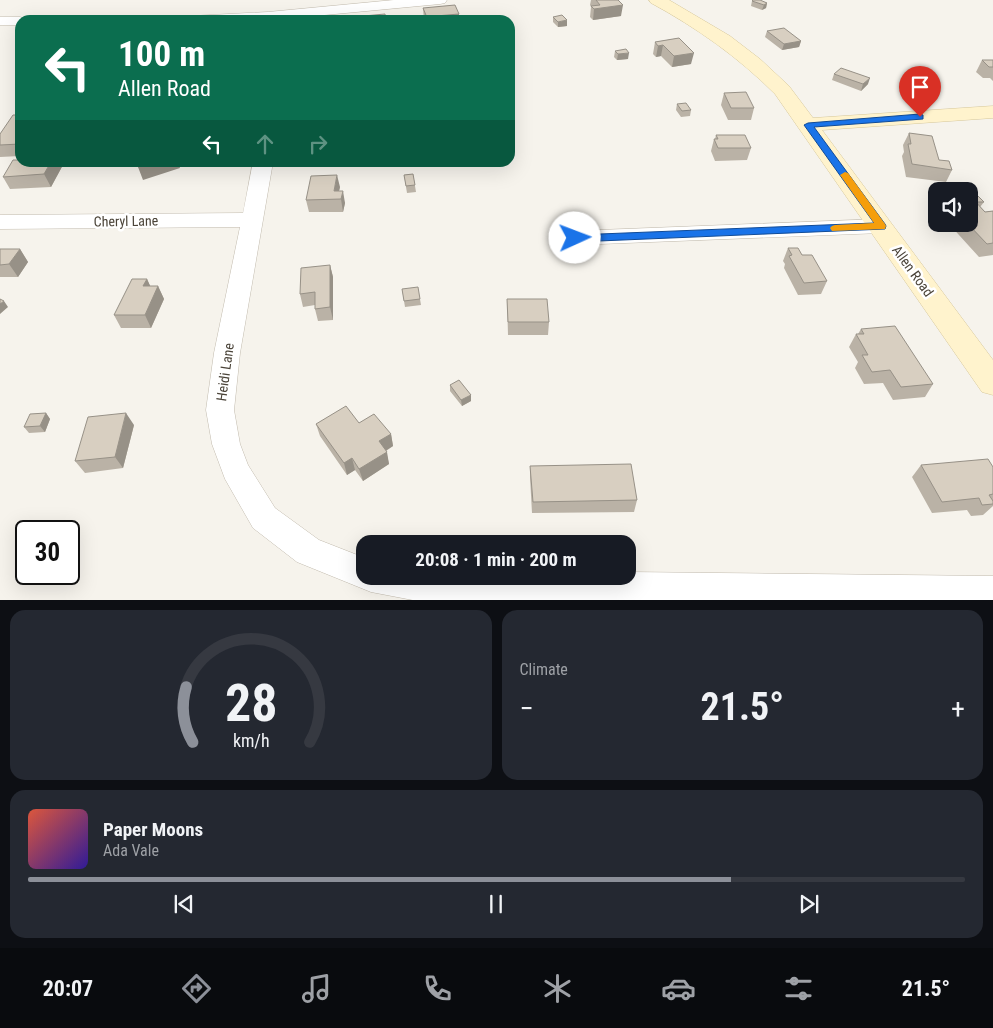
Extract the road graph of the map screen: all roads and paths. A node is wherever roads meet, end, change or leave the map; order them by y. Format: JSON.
{"nodes":[{"id":1,"x":440,"y":0,"type":"edge"},
{"id":2,"x":657,"y":0,"type":"edge"},
{"id":3,"x":279,"y":15,"type":"edge"},
{"id":4,"x":0,"y":21,"type":"edge"},
{"id":5,"x":15,"y":21,"type":"edge"},
{"id":6,"x":993,"y":112,"type":"edge"},
{"id":7,"x":808,"y":125,"type":"junction"},
{"id":8,"x":261,"y":167,"type":"edge"},
{"id":9,"x":252,"y":220,"type":"junction"},
{"id":10,"x":0,"y":222,"type":"edge"},
{"id":11,"x":881,"y":226,"type":"junction"},
{"id":12,"x":575,"y":238,"type":"dead end"},
{"id":13,"x":993,"y":383,"type":"edge"},
{"id":14,"x":356,"y":570,"type":"edge"},
{"id":15,"x":422,"y":585,"type":"edge"},
{"id":16,"x":993,"y":593,"type":"edge"},
{"id":17,"x":576,"y":596,"type":"edge"}],
"edges":[{"from":1,"to":3,"type":"street"},
{"from":2,"to":7,"type":"street","name":"Allen Road"},
{"from":4,"to":5,"type":"street"},
{"from":6,"to":7,"type":"street"},
{"from":7,"to":11,"type":"street","name":"Allen Road"},
{"from":8,"to":9,"type":"street","name":"Heidi Lane"},
{"from":9,"to":10,"type":"street","name":"Cheryl Lane"},
{"from":9,"to":14,"type":"street","name":"Heidi Lane"},
{"from":11,"to":12,"type":"street"},
{"from":11,"to":13,"type":"street","name":"Allen Road"},
{"from":15,"to":17,"type":"street"},
{"from":16,"to":17,"type":"street"}]}
